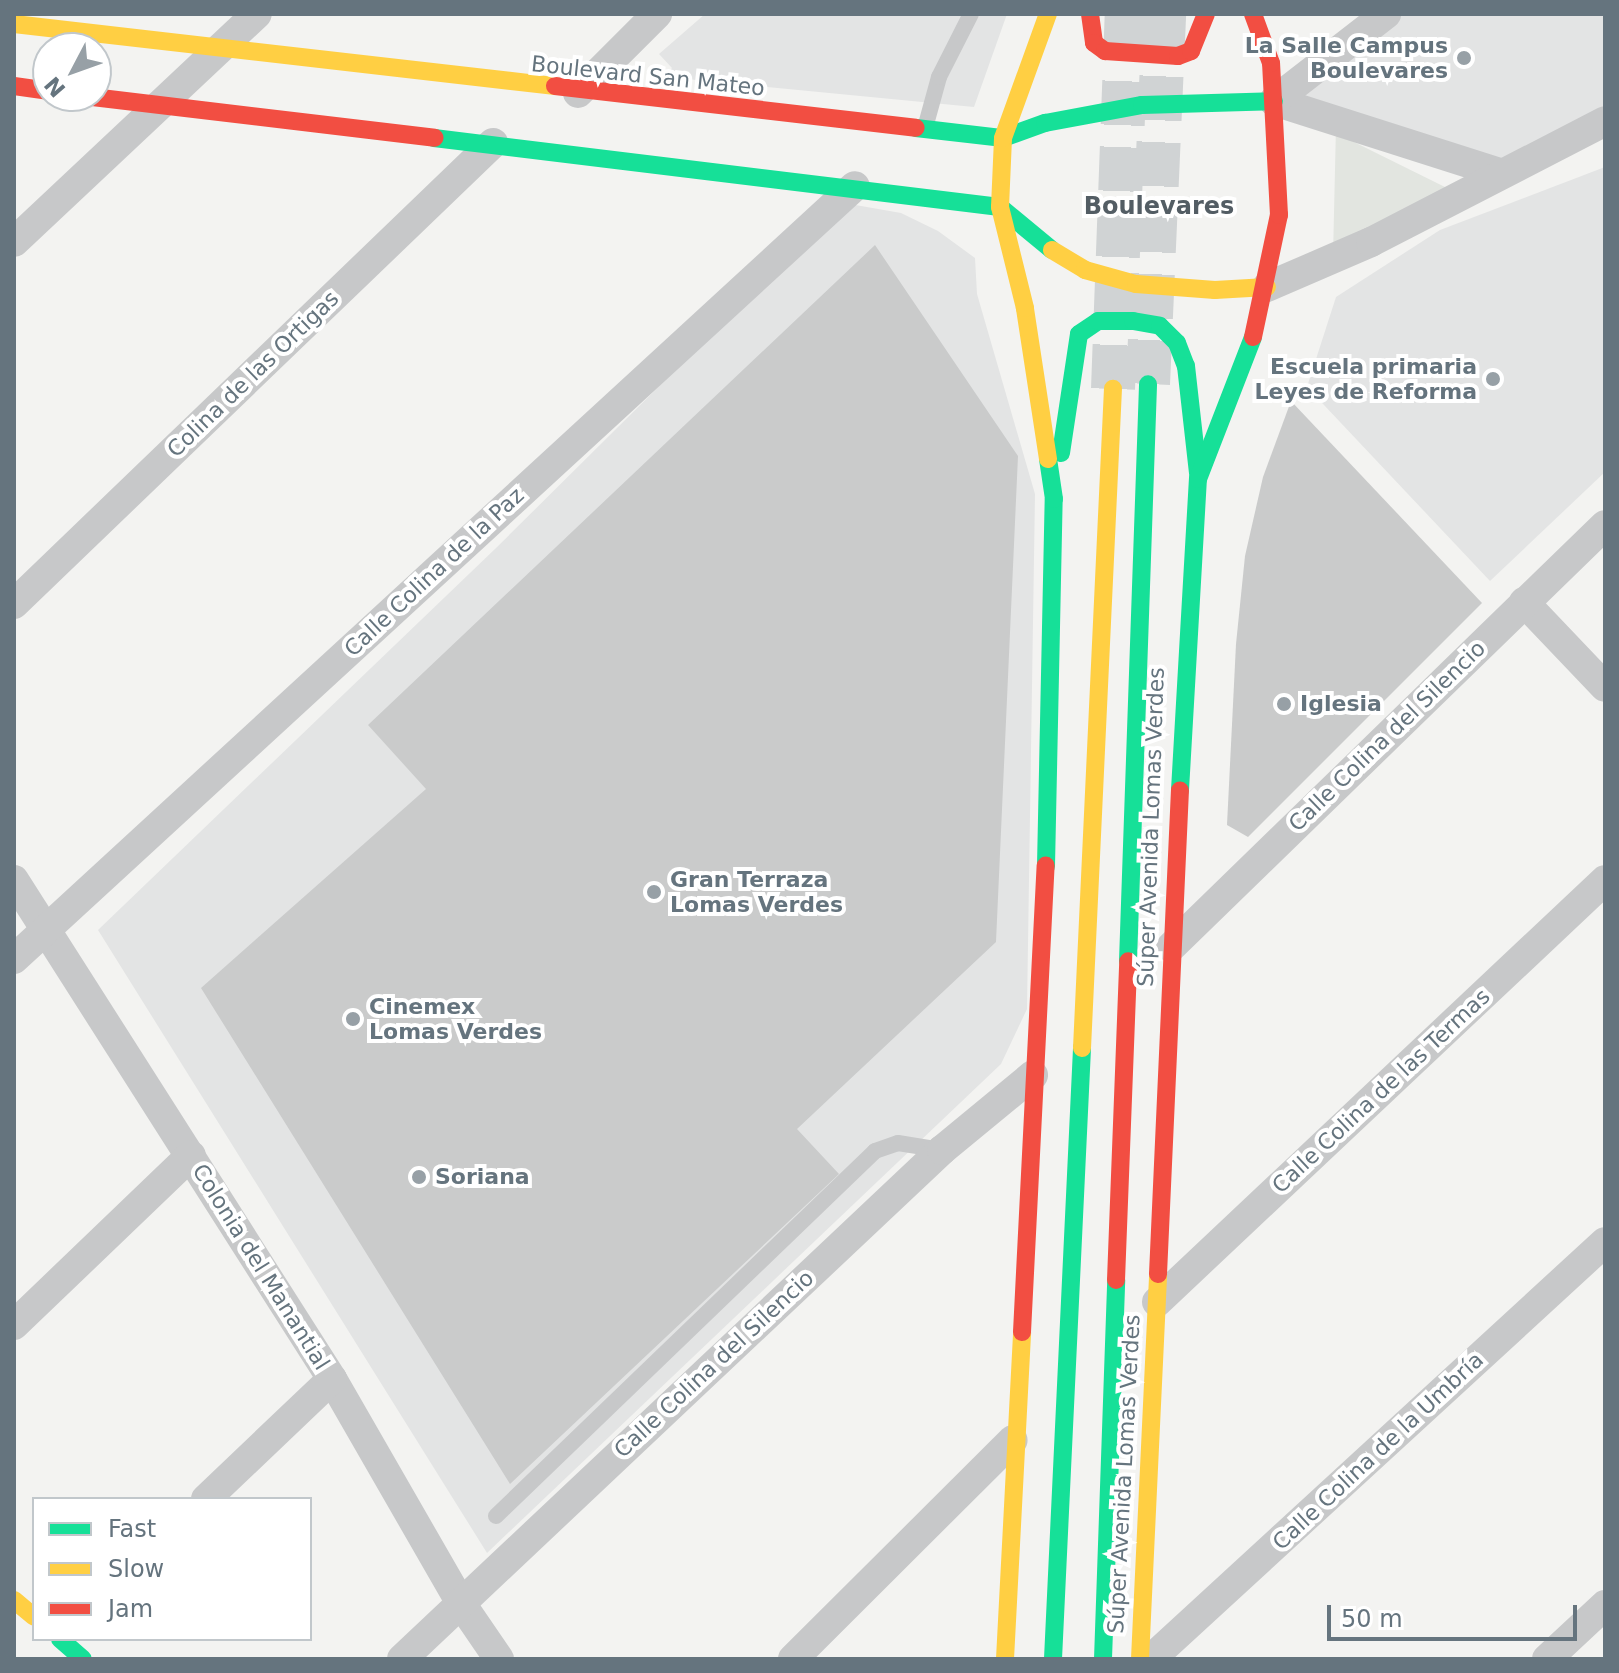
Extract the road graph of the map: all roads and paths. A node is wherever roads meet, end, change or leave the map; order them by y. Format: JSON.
{"nodes":[{"id":1,"x":257,"y":14,"type":"edge"},
{"id":2,"x":657,"y":14,"type":"edge"},
{"id":3,"x":971,"y":14,"type":"edge"},
{"id":4,"x":1048,"y":14,"type":"edge"},
{"id":5,"x":1090,"y":14,"type":"edge"},
{"id":6,"x":1206,"y":14,"type":"edge"},
{"id":7,"x":1253,"y":14,"type":"edge"},
{"id":8,"x":1386,"y":14,"type":"edge"},
{"id":9,"x":14,"y":24,"type":"edge"},
{"id":10,"x":220,"y":48,"type":"junction"},
{"id":11,"x":578,"y":93,"type":"junction"},
{"id":12,"x":112,"y":100,"type":"edge"},
{"id":13,"x":1274,"y":101,"type":"junction"},
{"id":14,"x":156,"y":106,"type":"junction"},
{"id":15,"x":1605,"y":121,"type":"edge"},
{"id":16,"x":924,"y":130,"type":"junction"},
{"id":17,"x":1003,"y":138,"type":"junction"},
{"id":18,"x":493,"y":143,"type":"junction"},
{"id":19,"x":1500,"y":173,"type":"junction"},
{"id":20,"x":855,"y":186,"type":"junction"},
{"id":21,"x":1000,"y":207,"type":"junction"},
{"id":22,"x":14,"y":242,"type":"edge"},
{"id":23,"x":1267,"y":287,"type":"junction"},
{"id":24,"x":1148,"y":384,"type":"tunnel mouth"},
{"id":25,"x":1113,"y":389,"type":"tunnel mouth"},
{"id":26,"x":1198,"y":479,"type":"junction"},
{"id":27,"x":1054,"y":499,"type":"junction"},
{"id":28,"x":1605,"y":525,"type":"edge"},
{"id":29,"x":1524,"y":602,"type":"junction"},
{"id":30,"x":14,"y":604,"type":"edge"},
{"id":31,"x":1605,"y":687,"type":"edge"},
{"id":32,"x":14,"y":880,"type":"edge"},
{"id":33,"x":1605,"y":880,"type":"edge"},
{"id":34,"x":45,"y":930,"type":"junction"},
{"id":35,"x":1171,"y":947,"type":"junction"},
{"id":36,"x":14,"y":959,"type":"edge"},
{"id":37,"x":1033,"y":1075,"type":"junction"},
{"id":38,"x":942,"y":1150,"type":"junction"},
{"id":39,"x":191,"y":1155,"type":"junction"},
{"id":40,"x":1605,"y":1242,"type":"edge"},
{"id":41,"x":1157,"y":1302,"type":"junction"},
{"id":42,"x":14,"y":1325,"type":"edge"},
{"id":43,"x":332,"y":1379,"type":"junction"},
{"id":44,"x":1013,"y":1440,"type":"junction"},
{"id":45,"x":208,"y":1497,"type":"edge"},
{"id":46,"x":496,"y":1516,"type":"dead end"},
{"id":47,"x":14,"y":1600,"type":"edge"},
{"id":48,"x":460,"y":1602,"type":"junction"},
{"id":49,"x":1605,"y":1605,"type":"edge"},
{"id":50,"x":32,"y":1615,"type":"edge"},
{"id":51,"x":62,"y":1641,"type":"edge"},
{"id":52,"x":83,"y":1659,"type":"edge"},
{"id":53,"x":402,"y":1659,"type":"edge"},
{"id":54,"x":499,"y":1659,"type":"edge"},
{"id":55,"x":793,"y":1659,"type":"edge"},
{"id":56,"x":1005,"y":1659,"type":"edge"},
{"id":57,"x":1053,"y":1659,"type":"edge"},
{"id":58,"x":1103,"y":1659,"type":"edge"},
{"id":59,"x":1140,"y":1659,"type":"edge"},
{"id":60,"x":1151,"y":1659,"type":"edge"},
{"id":61,"x":1547,"y":1659,"type":"edge"}],
"edges":[{"from":1,"to":10,"type":"street"},
{"from":2,"to":11,"type":"street"},
{"from":3,"to":16,"type":"lane"},
{"from":4,"to":17,"type":"main road"},
{"from":5,"to":6,"type":"main road"},
{"from":7,"to":13,"type":"main road","name":"Súper Avenida Lomas Verdes"},
{"from":8,"to":13,"type":"street"},
{"from":9,"to":10,"type":"main road","name":"Boulevard San Mateo"},
{"from":10,"to":11,"type":"main road","name":"Boulevard San Mateo"},
{"from":10,"to":14,"type":"street"},
{"from":11,"to":16,"type":"main road","name":"Boulevard San Mateo"},
{"from":12,"to":14,"type":"main road"},
{"from":13,"to":17,"type":"main road","name":"Boulevard San Mateo"},
{"from":13,"to":19,"type":"street"},
{"from":13,"to":23,"type":"main road","name":"Súper Avenida Lomas Verdes"},
{"from":14,"to":18,"type":"main road"},
{"from":14,"to":22,"type":"street"},
{"from":15,"to":19,"type":"street"},
{"from":16,"to":17,"type":"main road","name":"Boulevard San Mateo"},
{"from":17,"to":21,"type":"main road"},
{"from":18,"to":20,"type":"main road"},
{"from":18,"to":30,"type":"street","name":"Colina de las Ortigas"},
{"from":19,"to":23,"type":"street"},
{"from":20,"to":21,"type":"main road"},
{"from":20,"to":34,"type":"street","name":"Calle Colina de la Paz"},
{"from":21,"to":23,"type":"main road"},
{"from":21,"to":27,"type":"main road"},
{"from":23,"to":26,"type":"main road","name":"Súper Avenida Lomas Verdes"},
{"from":24,"to":58,"type":"main road","name":"Súper Avenida Lomas Verdes"},
{"from":25,"to":57,"type":"main road"},
{"from":26,"to":27,"type":"main road"},
{"from":26,"to":35,"type":"main road","name":"Súper Avenida Lomas Verdes"},
{"from":27,"to":37,"type":"main road"},
{"from":28,"to":29,"type":"street","name":"Calle Colina del Silencio"},
{"from":29,"to":31,"type":"street"},
{"from":29,"to":35,"type":"street","name":"Calle Colina del Silencio"},
{"from":32,"to":34,"type":"street","name":"Colonia del Manantial"},
{"from":33,"to":41,"type":"street","name":"Calle Colina de las Termas"},
{"from":34,"to":36,"type":"street","name":"Calle Colina de la Paz"},
{"from":34,"to":39,"type":"street","name":"Colonia del Manantial"},
{"from":35,"to":41,"type":"main road","name":"Súper Avenida Lomas Verdes"},
{"from":37,"to":38,"type":"street","name":"Calle Colina del Silencio"},
{"from":37,"to":44,"type":"main road"},
{"from":38,"to":46,"type":"lane"},
{"from":38,"to":48,"type":"street","name":"Calle Colina del Silencio"},
{"from":39,"to":42,"type":"street"},
{"from":39,"to":43,"type":"street","name":"Colonia del Manantial"},
{"from":40,"to":60,"type":"street","name":"Calle Colina de la Umbría"},
{"from":41,"to":59,"type":"main road","name":"Súper Avenida Lomas Verdes"},
{"from":43,"to":45,"type":"street"},
{"from":43,"to":48,"type":"street","name":"Colonia del Manantial"},
{"from":44,"to":55,"type":"street"},
{"from":44,"to":56,"type":"main road"},
{"from":47,"to":50,"type":"main road"},
{"from":48,"to":53,"type":"street","name":"Calle Colina del Silencio"},
{"from":48,"to":54,"type":"street","name":"Colonia del Manantial"},
{"from":49,"to":61,"type":"street"},
{"from":51,"to":52,"type":"main road"}]}
